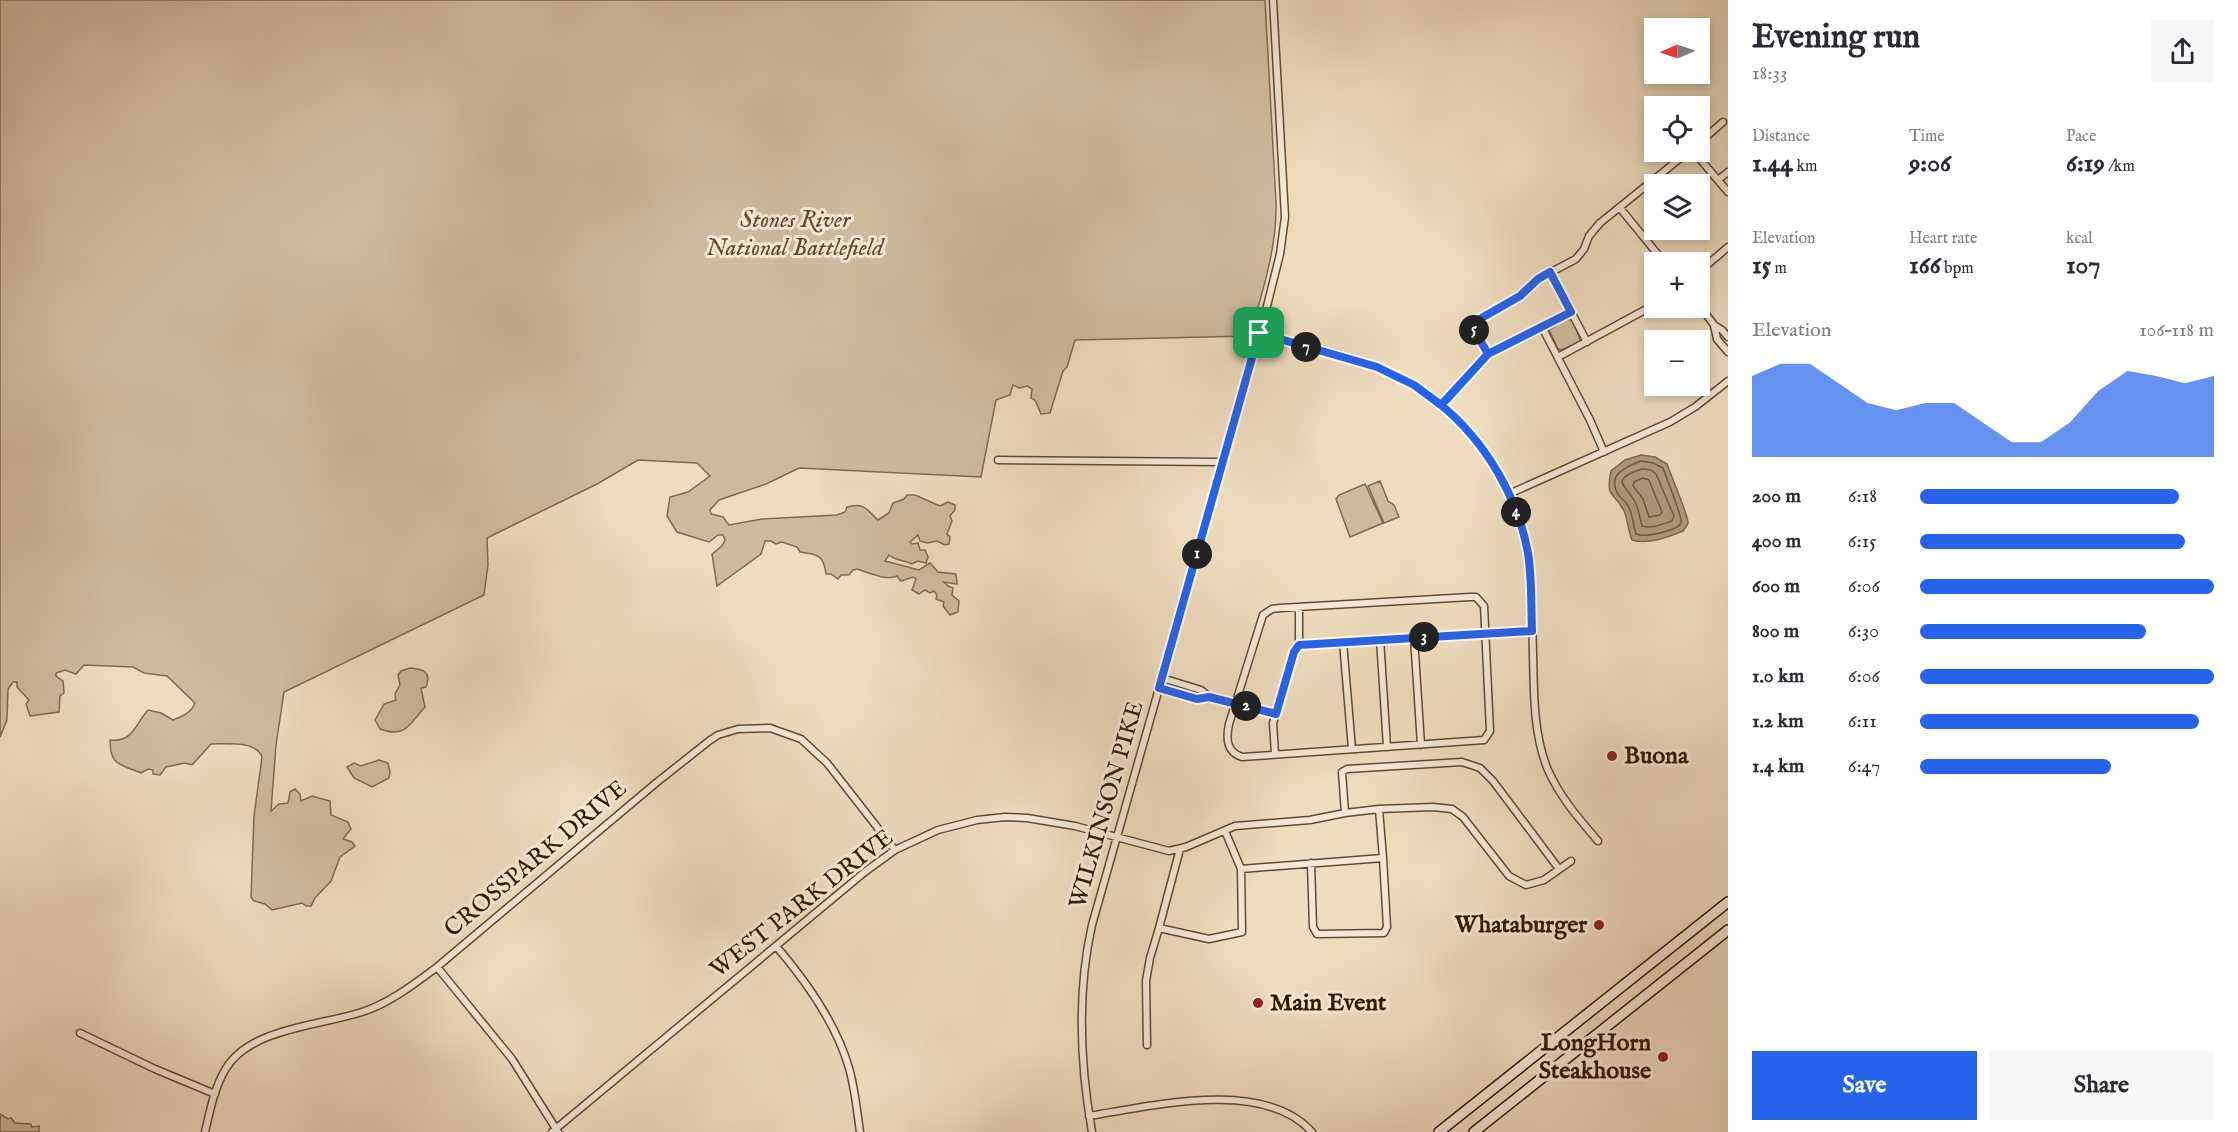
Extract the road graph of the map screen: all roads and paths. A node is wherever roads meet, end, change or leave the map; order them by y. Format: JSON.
{"nodes":[{"id":1,"x":1273,"y":0,"type":"edge"},
{"id":2,"x":1723,"y":122,"type":"dead end"},
{"id":3,"x":1710,"y":133,"type":"edge"},
{"id":4,"x":1676,"y":162,"type":"edge"},
{"id":5,"x":1703,"y":162,"type":"edge"},
{"id":6,"x":1728,"y":172,"type":"edge"},
{"id":7,"x":1719,"y":180,"type":"junction"},
{"id":8,"x":1728,"y":192,"type":"edge"},
{"id":9,"x":1620,"y":208,"type":"junction"},
{"id":10,"x":1728,"y":247,"type":"edge"},
{"id":11,"x":1656,"y":252,"type":"edge"},
{"id":12,"x":1710,"y":262,"type":"edge"},
{"id":13,"x":1550,"y":272,"type":"junction"},
{"id":14,"x":1644,"y":311,"type":"edge"},
{"id":15,"x":1571,"y":312,"type":"junction"},
{"id":16,"x":1709,"y":318,"type":"edge"},
{"id":17,"x":1714,"y":325,"type":"junction"},
{"id":18,"x":1542,"y":327,"type":"junction"},
{"id":19,"x":1259,"y":333,"type":"junction"},
{"id":20,"x":1728,"y":337,"type":"edge"},
{"id":21,"x":1587,"y":342,"type":"junction"},
{"id":22,"x":1728,"y":352,"type":"edge"},
{"id":23,"x":1488,"y":354,"type":"junction"},
{"id":24,"x":1558,"y":357,"type":"junction"},
{"id":25,"x":1728,"y":381,"type":"edge"},
{"id":26,"x":1441,"y":405,"type":"junction"},
{"id":27,"x":1604,"y":452,"type":"junction"},
{"id":28,"x":998,"y":459,"type":"dead end"},
{"id":29,"x":1223,"y":462,"type":"junction"},
{"id":30,"x":1509,"y":494,"type":"junction"},
{"id":31,"x":1299,"y":607,"type":"junction"},
{"id":32,"x":1532,"y":631,"type":"junction"},
{"id":33,"x":1485,"y":633,"type":"junction"},
{"id":34,"x":1414,"y":637,"type":"junction"},
{"id":35,"x":1380,"y":639,"type":"junction"},
{"id":36,"x":1343,"y":642,"type":"junction"},
{"id":37,"x":1299,"y":645,"type":"junction"},
{"id":38,"x":1162,"y":678,"type":"junction"},
{"id":39,"x":1159,"y":688,"type":"junction"},
{"id":40,"x":1209,"y":697,"type":"junction"},
{"id":41,"x":1236,"y":704,"type":"junction"},
{"id":42,"x":1276,"y":714,"type":"junction"},
{"id":43,"x":1421,"y":745,"type":"junction"},
{"id":44,"x":1387,"y":747,"type":"junction"},
{"id":45,"x":1352,"y":749,"type":"junction"},
{"id":46,"x":1275,"y":754,"type":"junction"},
{"id":47,"x":1378,"y":809,"type":"junction"},
{"id":48,"x":1345,"y":813,"type":"junction"},
{"id":49,"x":1225,"y":831,"type":"junction"},
{"id":50,"x":1117,"y":839,"type":"junction"},
{"id":51,"x":1598,"y":841,"type":"dead end"},
{"id":52,"x":1180,"y":849,"type":"junction"},
{"id":53,"x":895,"y":850,"type":"junction"},
{"id":54,"x":1383,"y":858,"type":"junction"},
{"id":55,"x":1571,"y":861,"type":"dead end"},
{"id":56,"x":1311,"y":863,"type":"junction"},
{"id":57,"x":1241,"y":869,"type":"junction"},
{"id":58,"x":1559,"y":869,"type":"junction"},
{"id":59,"x":1728,"y":902,"type":"edge"},
{"id":60,"x":1159,"y":928,"type":"junction"},
{"id":61,"x":1728,"y":930,"type":"edge"},
{"id":62,"x":776,"y":946,"type":"junction"},
{"id":63,"x":437,"y":967,"type":"junction"},
{"id":64,"x":80,"y":1033,"type":"dead end"},
{"id":65,"x":1147,"y":1045,"type":"dead end"},
{"id":66,"x":214,"y":1094,"type":"junction"},
{"id":67,"x":1089,"y":1116,"type":"junction"},
{"id":68,"x":556,"y":1131,"type":"edge"},
{"id":69,"x":205,"y":1132,"type":"edge"},
{"id":70,"x":860,"y":1132,"type":"edge"},
{"id":71,"x":1092,"y":1132,"type":"edge"},
{"id":72,"x":1312,"y":1132,"type":"edge"},
{"id":73,"x":1439,"y":1132,"type":"edge"},
{"id":74,"x":1474,"y":1132,"type":"edge"}],
"edges":[{"from":1,"to":19,"type":"street","name":"WILKINSON PIKE"},
{"from":2,"to":3,"type":"street"},
{"from":4,"to":9,"type":"street"},
{"from":5,"to":7,"type":"street"},
{"from":6,"to":7,"type":"street"},
{"from":7,"to":8,"type":"street"},
{"from":9,"to":11,"type":"street"},
{"from":9,"to":13,"type":"street"},
{"from":10,"to":12,"type":"street"},
{"from":13,"to":15,"type":"street"},
{"from":13,"to":23,"type":"street"},
{"from":14,"to":21,"type":"street"},
{"from":15,"to":18,"type":"street"},
{"from":15,"to":21,"type":"street"},
{"from":16,"to":17,"type":"street"},
{"from":17,"to":20,"type":"street"},
{"from":17,"to":22,"type":"street"},
{"from":18,"to":23,"type":"street"},
{"from":18,"to":24,"type":"street"},
{"from":19,"to":26,"type":"street"},
{"from":19,"to":29,"type":"street","name":"WILKINSON PIKE"},
{"from":21,"to":24,"type":"street"},
{"from":23,"to":26,"type":"street"},
{"from":24,"to":27,"type":"street"},
{"from":25,"to":27,"type":"street"},
{"from":26,"to":30,"type":"street"},
{"from":27,"to":30,"type":"street"},
{"from":28,"to":29,"type":"street"},
{"from":29,"to":38,"type":"street","name":"WILKINSON PIKE"},
{"from":30,"to":32,"type":"street"},
{"from":31,"to":33,"type":"street"},
{"from":31,"to":37,"type":"street"},
{"from":31,"to":41,"type":"street"},
{"from":32,"to":33,"type":"street"},
{"from":32,"to":51,"type":"street"},
{"from":33,"to":34,"type":"street"},
{"from":33,"to":43,"type":"street"},
{"from":34,"to":35,"type":"street"},
{"from":34,"to":43,"type":"street"},
{"from":35,"to":36,"type":"street"},
{"from":35,"to":44,"type":"street"},
{"from":36,"to":37,"type":"street"},
{"from":36,"to":45,"type":"street"},
{"from":37,"to":42,"type":"street"},
{"from":38,"to":39,"type":"street","name":"WILKINSON PIKE"},
{"from":38,"to":40,"type":"street"},
{"from":39,"to":40,"type":"street"},
{"from":39,"to":50,"type":"street","name":"WILKINSON PIKE"},
{"from":40,"to":41,"type":"street"},
{"from":41,"to":42,"type":"street"},
{"from":41,"to":46,"type":"street"},
{"from":42,"to":46,"type":"street"},
{"from":43,"to":44,"type":"street"},
{"from":44,"to":45,"type":"street"},
{"from":45,"to":46,"type":"street"},
{"from":47,"to":48,"type":"street"},
{"from":47,"to":54,"type":"street"},
{"from":47,"to":58,"type":"street"},
{"from":48,"to":49,"type":"street"},
{"from":48,"to":58,"type":"street"},
{"from":49,"to":52,"type":"street"},
{"from":49,"to":57,"type":"street"},
{"from":50,"to":52,"type":"street","name":"WEST PARK DRIVE"},
{"from":50,"to":53,"type":"street","name":"WEST PARK DRIVE"},
{"from":50,"to":67,"type":"street","name":"WILKINSON PIKE"},
{"from":52,"to":60,"type":"street"},
{"from":53,"to":62,"type":"street","name":"WEST PARK DRIVE"},
{"from":53,"to":63,"type":"street","name":"CROSSPARK DRIVE"},
{"from":54,"to":56,"type":"street"},
{"from":54,"to":56,"type":"street"},
{"from":55,"to":58,"type":"street"},
{"from":56,"to":57,"type":"street"},
{"from":57,"to":60,"type":"street"},
{"from":59,"to":73,"type":"main road"},
{"from":60,"to":65,"type":"street"},
{"from":61,"to":74,"type":"main road"},
{"from":62,"to":68,"type":"street","name":"WEST PARK DRIVE"},
{"from":62,"to":70,"type":"street"},
{"from":63,"to":66,"type":"street","name":"CROSSPARK DRIVE"},
{"from":63,"to":68,"type":"street"},
{"from":64,"to":66,"type":"street"},
{"from":66,"to":69,"type":"street","name":"CROSSPARK DRIVE"},
{"from":67,"to":71,"type":"street","name":"WILKINSON PIKE"},
{"from":67,"to":72,"type":"street"}]}
